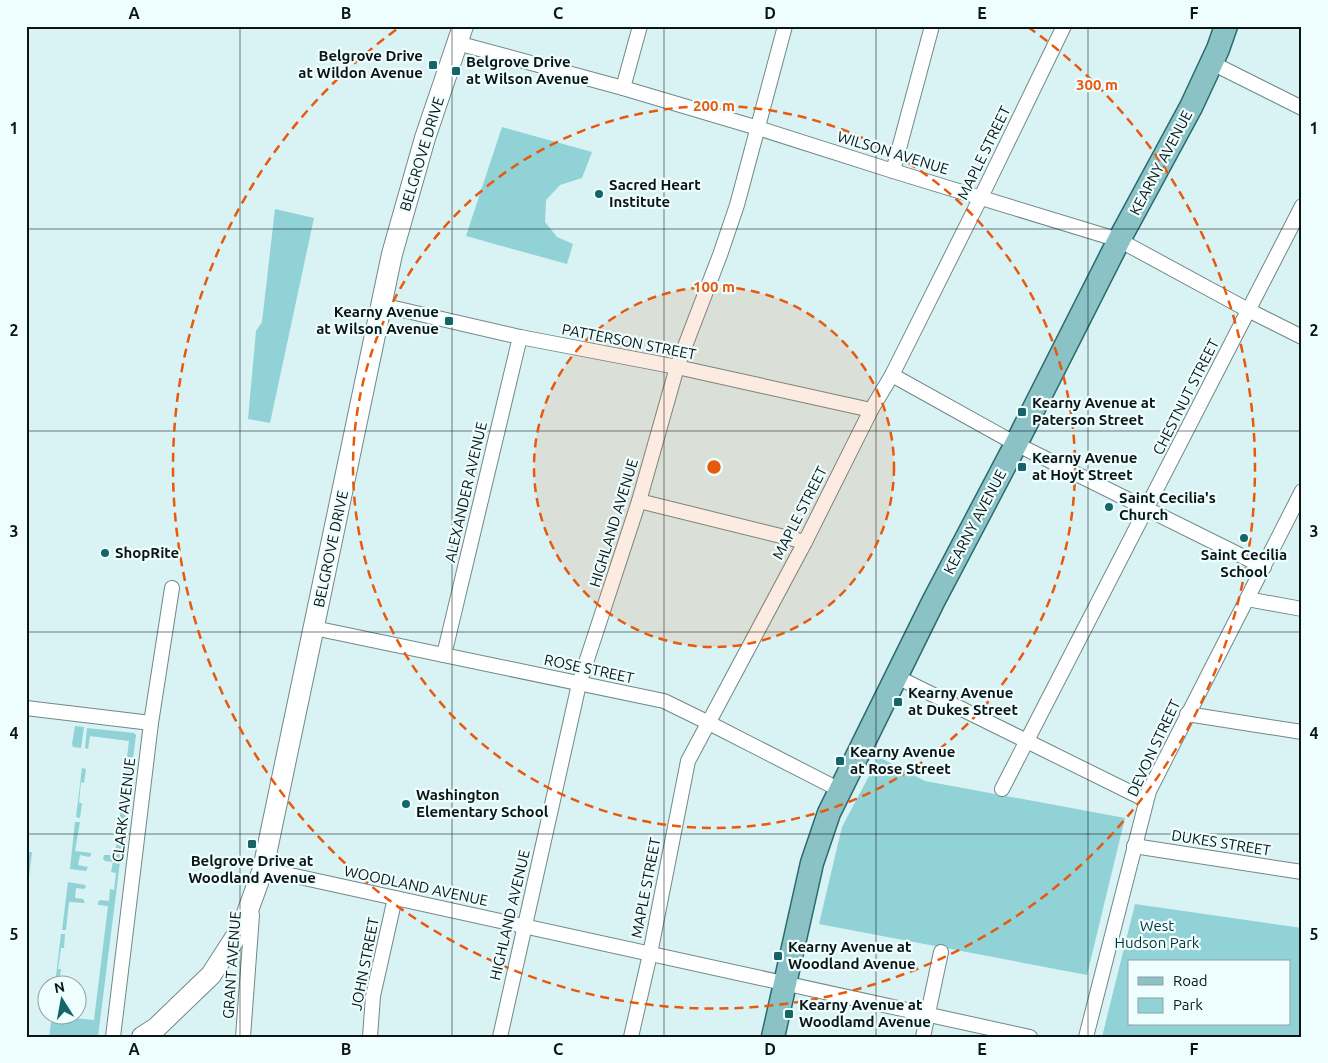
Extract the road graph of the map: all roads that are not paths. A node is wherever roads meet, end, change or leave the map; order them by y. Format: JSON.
{"nodes":[{"id":1,"x":640,"y":26,"type":"edge"},
{"id":2,"x":786,"y":26,"type":"edge"},
{"id":3,"x":932,"y":26,"type":"edge"},
{"id":4,"x":1064,"y":26,"type":"edge"},
{"id":5,"x":1226,"y":26,"type":"edge"},
{"id":6,"x":460,"y":35,"type":"edge"},
{"id":7,"x":1212,"y":62,"type":"junction"},
{"id":8,"x":623,"y":88,"type":"junction"},
{"id":9,"x":1302,"y":108,"type":"edge"},
{"id":10,"x":758,"y":128,"type":"junction"},
{"id":11,"x":893,"y":171,"type":"junction"},
{"id":12,"x":981,"y":197,"type":"junction"},
{"id":13,"x":1302,"y":206,"type":"edge"},
{"id":14,"x":1119,"y":240,"type":"junction"},
{"id":15,"x":381,"y":305,"type":"junction"},
{"id":16,"x":1248,"y":310,"type":"junction"},
{"id":17,"x":1302,"y":336,"type":"edge"},
{"id":18,"x":520,"y":337,"type":"junction"},
{"id":19,"x":677,"y":367,"type":"junction"},
{"id":20,"x":892,"y":375,"type":"junction"},
{"id":21,"x":871,"y":410,"type":"junction"},
{"id":22,"x":1016,"y":444,"type":"junction"},
{"id":23,"x":1302,"y":491,"type":"edge"},
{"id":24,"x":639,"y":501,"type":"junction"},
{"id":25,"x":1147,"y":509,"type":"junction"},
{"id":26,"x":805,"y":542,"type":"junction"},
{"id":27,"x":1264,"y":567,"type":"junction"},
{"id":28,"x":172,"y":588,"type":"dead end"},
{"id":29,"x":1247,"y":599,"type":"junction"},
{"id":30,"x":1302,"y":609,"type":"edge"},
{"id":31,"x":314,"y":628,"type":"junction"},
{"id":32,"x":444,"y":655,"type":"junction"},
{"id":33,"x":897,"y":677,"type":"junction"},
{"id":34,"x":579,"y":684,"type":"junction"},
{"id":35,"x":26,"y":708,"type":"edge"},
{"id":36,"x":1187,"y":714,"type":"junction"},
{"id":37,"x":151,"y":723,"type":"junction"},
{"id":38,"x":709,"y":723,"type":"junction"},
{"id":39,"x":1302,"y":732,"type":"edge"},
{"id":40,"x":1026,"y":741,"type":"junction"},
{"id":41,"x":840,"y":790,"type":"junction"},
{"id":42,"x":1002,"y":790,"type":"dead end"},
{"id":43,"x":1146,"y":800,"type":"junction"},
{"id":44,"x":1134,"y":846,"type":"junction"},
{"id":45,"x":263,"y":869,"type":"junction"},
{"id":46,"x":1302,"y":872,"type":"edge"},
{"id":47,"x":253,"y":896,"type":"junction"},
{"id":48,"x":395,"y":898,"type":"junction"},
{"id":49,"x":525,"y":926,"type":"junction"},
{"id":50,"x":941,"y":952,"type":"dead end"},
{"id":51,"x":650,"y":954,"type":"junction"},
{"id":52,"x":786,"y":984,"type":"junction"},
{"id":53,"x":928,"y":1015,"type":"junction"},
{"id":54,"x":113,"y":1037,"type":"edge"},
{"id":55,"x":142,"y":1037,"type":"edge"},
{"id":56,"x":243,"y":1037,"type":"edge"},
{"id":57,"x":370,"y":1037,"type":"edge"},
{"id":58,"x":500,"y":1037,"type":"edge"},
{"id":59,"x":631,"y":1037,"type":"edge"},
{"id":60,"x":773,"y":1037,"type":"edge"},
{"id":61,"x":923,"y":1037,"type":"edge"},
{"id":62,"x":1030,"y":1037,"type":"edge"},
{"id":63,"x":1086,"y":1037,"type":"edge"}],
"edges":[{"from":1,"to":8,"type":"street"},
{"from":2,"to":10,"type":"street","name":"HIGHLAND AVENUE"},
{"from":3,"to":11,"type":"street"},
{"from":4,"to":12,"type":"street","name":"MAPLE STREET"},
{"from":5,"to":7,"type":"main road","name":"KEARNY AVENUE"},
{"from":6,"to":8,"type":"street","name":"WILSON AVENUE"},
{"from":6,"to":15,"type":"street","name":"BELGROVE DRIVE"},
{"from":7,"to":9,"type":"street"},
{"from":7,"to":14,"type":"main road","name":"KEARNY AVENUE"},
{"from":8,"to":10,"type":"street","name":"WILSON AVENUE"},
{"from":10,"to":11,"type":"street","name":"WILSON AVENUE"},
{"from":10,"to":19,"type":"street","name":"HIGHLAND AVENUE"},
{"from":11,"to":12,"type":"street","name":"WILSON AVENUE"},
{"from":12,"to":14,"type":"street","name":"WILSON AVENUE"},
{"from":12,"to":20,"type":"street","name":"MAPLE STREET"},
{"from":13,"to":16,"type":"street","name":"CHESTNUT STREET"},
{"from":14,"to":16,"type":"street","name":"WILSON AVENUE"},
{"from":14,"to":22,"type":"main road","name":"KEARNY AVENUE"},
{"from":15,"to":18,"type":"street","name":"PATTERSON STREET"},
{"from":15,"to":31,"type":"street","name":"BELGROVE DRIVE"},
{"from":16,"to":17,"type":"street","name":"WILSON AVENUE"},
{"from":16,"to":25,"type":"street","name":"CHESTNUT STREET"},
{"from":18,"to":19,"type":"street","name":"PATTERSON STREET"},
{"from":18,"to":32,"type":"street","name":"ALEXANDER AVENUE"},
{"from":19,"to":21,"type":"street","name":"PATTERSON STREET"},
{"from":19,"to":24,"type":"street","name":"HIGHLAND AVENUE"},
{"from":20,"to":21,"type":"street","name":"MAPLE STREET"},
{"from":20,"to":22,"type":"street"},
{"from":21,"to":26,"type":"street","name":"MAPLE STREET"},
{"from":22,"to":25,"type":"street"},
{"from":22,"to":33,"type":"main road","name":"KEARNY AVENUE"},
{"from":23,"to":27,"type":"street","name":"DEVON STREET"},
{"from":24,"to":26,"type":"street"},
{"from":24,"to":34,"type":"street","name":"HIGHLAND AVENUE"},
{"from":25,"to":27,"type":"street"},
{"from":25,"to":40,"type":"street","name":"CHESTNUT STREET"},
{"from":26,"to":38,"type":"street","name":"MAPLE STREET"},
{"from":27,"to":29,"type":"street","name":"DEVON STREET"},
{"from":28,"to":37,"type":"street","name":"CLARK AVENUE"},
{"from":29,"to":30,"type":"street"},
{"from":29,"to":36,"type":"street","name":"DEVON STREET"},
{"from":31,"to":32,"type":"street","name":"ROSE STREET"},
{"from":31,"to":45,"type":"street","name":"BELGROVE DRIVE"},
{"from":32,"to":34,"type":"street","name":"ROSE STREET"},
{"from":33,"to":40,"type":"street"},
{"from":33,"to":41,"type":"main road","name":"KEARNY AVENUE"},
{"from":34,"to":38,"type":"street","name":"ROSE STREET"},
{"from":34,"to":49,"type":"street","name":"HIGHLAND AVENUE"},
{"from":35,"to":37,"type":"street"},
{"from":36,"to":39,"type":"street"},
{"from":36,"to":43,"type":"street","name":"DEVON STREET"},
{"from":37,"to":54,"type":"street","name":"CLARK AVENUE"},
{"from":38,"to":41,"type":"street","name":"ROSE STREET"},
{"from":38,"to":51,"type":"street","name":"MAPLE STREET"},
{"from":40,"to":42,"type":"street","name":"CHESTNUT STREET"},
{"from":40,"to":43,"type":"street"},
{"from":41,"to":52,"type":"main road","name":"KEARNY AVENUE"},
{"from":43,"to":44,"type":"street","name":"DEVON STREET"},
{"from":44,"to":46,"type":"street","name":"DUKES STREET"},
{"from":44,"to":63,"type":"street","name":"DEVON STREET"},
{"from":45,"to":47,"type":"street","name":"BELGROVE DRIVE"},
{"from":45,"to":48,"type":"street","name":"WOODLAND AVENUE"},
{"from":47,"to":55,"type":"street","name":"BELGROVE DRIVE"},
{"from":47,"to":56,"type":"street","name":"GRANT AVENUE"},
{"from":48,"to":49,"type":"street","name":"WOODLAND AVENUE"},
{"from":48,"to":57,"type":"street","name":"JOHN STREET"},
{"from":49,"to":51,"type":"street","name":"WOODLAND AVENUE"},
{"from":49,"to":58,"type":"street","name":"HIGHLAND AVENUE"},
{"from":50,"to":53,"type":"street"},
{"from":51,"to":52,"type":"street","name":"WOODLAND AVENUE"},
{"from":51,"to":59,"type":"street","name":"MAPLE STREET"},
{"from":52,"to":53,"type":"street","name":"WOODLAND AVENUE"},
{"from":52,"to":60,"type":"main road","name":"KEARNY AVENUE"},
{"from":53,"to":61,"type":"street"},
{"from":53,"to":62,"type":"street","name":"WOODLAND AVENUE"}]}
